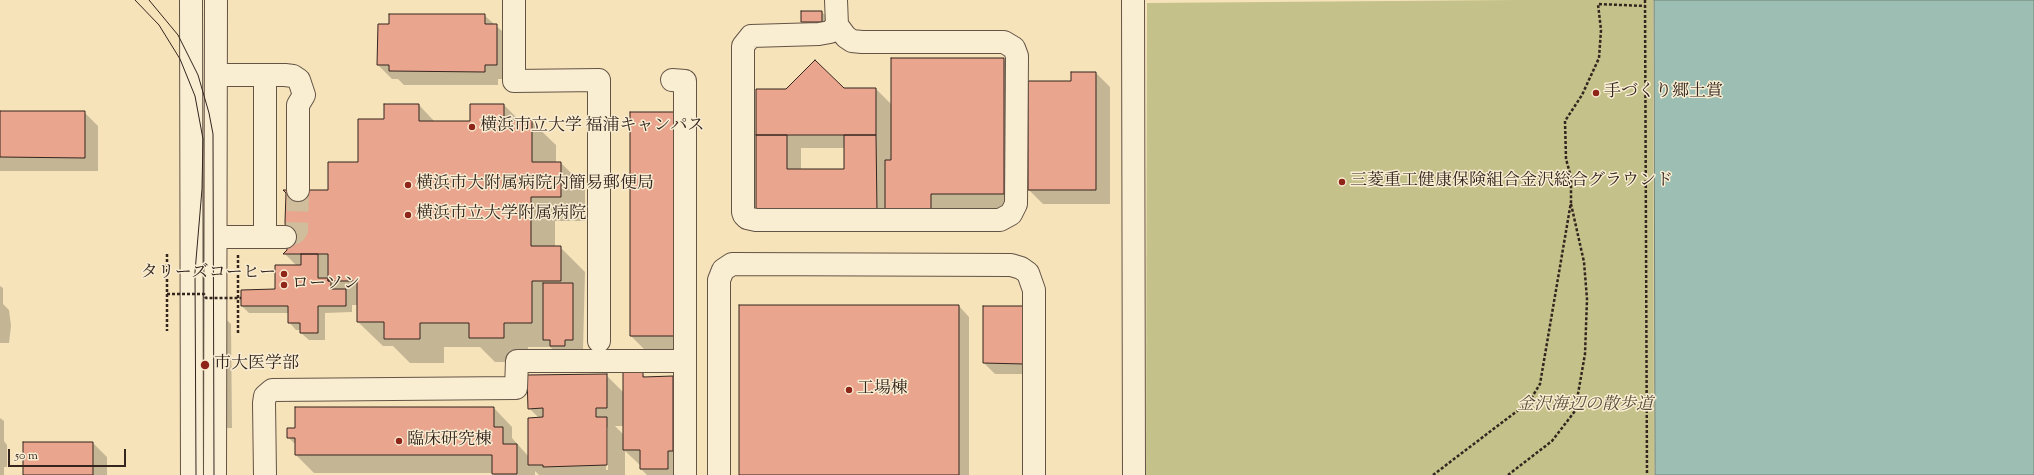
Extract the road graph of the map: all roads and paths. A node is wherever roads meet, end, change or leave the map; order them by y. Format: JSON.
{"nodes":[{"id":1,"x":191,"y":0,"type":"edge"},
{"id":2,"x":216,"y":0,"type":"edge"},
{"id":3,"x":514,"y":0,"type":"edge"},
{"id":4,"x":836,"y":0,"type":"edge"},
{"id":5,"x":1123,"y":0,"type":"edge"},
{"id":6,"x":1133,"y":0,"type":"edge"},
{"id":7,"x":1646,"y":0,"type":"edge"},
{"id":8,"x":1646,"y":6,"type":"junction"},
{"id":9,"x":836,"y":25,"type":"junction"},
{"id":10,"x":216,"y":75,"type":"junction"},
{"id":11,"x":265,"y":75,"type":"junction"},
{"id":12,"x":672,"y":80,"type":"dead end"},
{"id":13,"x":298,"y":190,"type":"tunnel mouth"},
{"id":14,"x":1571,"y":202,"type":"junction"},
{"id":15,"x":216,"y":236,"type":"junction"},
{"id":16,"x":167,"y":254,"type":"dead end"},
{"id":17,"x":238,"y":254,"type":"dead end"},
{"id":18,"x":167,"y":294,"type":"junction"},
{"id":19,"x":239,"y":298,"type":"junction"},
{"id":20,"x":167,"y":331,"type":"dead end"},
{"id":21,"x":238,"y":335,"type":"dead end"},
{"id":22,"x":599,"y":341,"type":"dead end"},
{"id":23,"x":685,"y":361,"type":"junction"},
{"id":24,"x":192,"y":475,"type":"edge"},
{"id":25,"x":215,"y":475,"type":"edge"},
{"id":26,"x":265,"y":475,"type":"edge"},
{"id":27,"x":685,"y":475,"type":"edge"},
{"id":28,"x":719,"y":475,"type":"edge"},
{"id":29,"x":1034,"y":475,"type":"edge"},
{"id":30,"x":1123,"y":475,"type":"edge"},
{"id":31,"x":1134,"y":475,"type":"edge"},
{"id":32,"x":1433,"y":475,"type":"edge"},
{"id":33,"x":1508,"y":475,"type":"edge"},
{"id":34,"x":1647,"y":475,"type":"edge"}],
"edges":[{"from":1,"to":24,"type":"street"},
{"from":2,"to":10,"type":"street"},
{"from":3,"to":22,"type":"street"},
{"from":4,"to":9,"type":"street"},
{"from":5,"to":30,"type":"street"},
{"from":6,"to":31,"type":"street"},
{"from":7,"to":8,"type":"path"},
{"from":8,"to":14,"type":"path"},
{"from":8,"to":34,"type":"path"},
{"from":9,"to":9,"type":"street"},
{"from":10,"to":11,"type":"street"},
{"from":10,"to":15,"type":"street"},
{"from":11,"to":13,"type":"street"},
{"from":11,"to":15,"type":"street"},
{"from":12,"to":23,"type":"street"},
{"from":14,"to":32,"type":"path"},
{"from":14,"to":33,"type":"path"},
{"from":15,"to":25,"type":"street"},
{"from":16,"to":18,"type":"path"},
{"from":17,"to":19,"type":"path"},
{"from":18,"to":19,"type":"path","bridge":true},
{"from":18,"to":20,"type":"path"},
{"from":19,"to":21,"type":"path"},
{"from":23,"to":26,"type":"street"},
{"from":23,"to":27,"type":"street"},
{"from":28,"to":29,"type":"street"}]}
